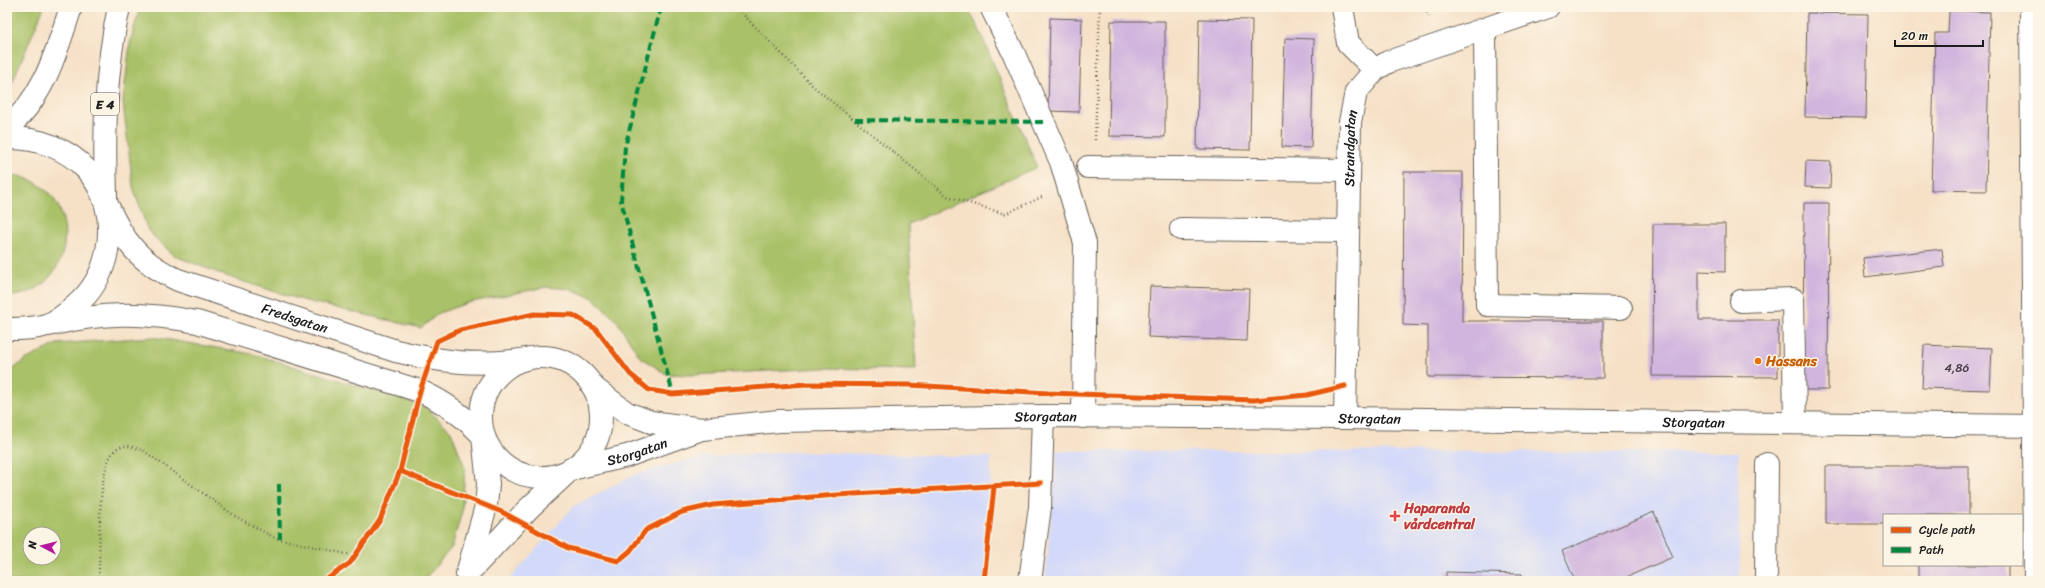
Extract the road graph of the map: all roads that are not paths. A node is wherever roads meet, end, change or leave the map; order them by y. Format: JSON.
{"nodes":[{"id":1,"x":71,"y":7,"type":"edge"},
{"id":2,"x":119,"y":7,"type":"edge"},
{"id":3,"x":991,"y":7,"type":"edge"},
{"id":4,"x":1342,"y":7,"type":"edge"},
{"id":5,"x":1548,"y":7,"type":"edge"},
{"id":6,"x":2031,"y":7,"type":"edge"},
{"id":7,"x":1493,"y":20,"type":"edge"},
{"id":8,"x":1375,"y":70,"type":"junction"},
{"id":9,"x":7,"y":128,"type":"edge"},
{"id":10,"x":7,"y":138,"type":"edge"},
{"id":11,"x":1091,"y":167,"type":"road end"},
{"id":12,"x":1349,"y":170,"type":"junction"},
{"id":13,"x":106,"y":202,"type":"junction"},
{"id":14,"x":2035,"y":210,"type":"edge"},
{"id":15,"x":1181,"y":229,"type":"dead end"},
{"id":16,"x":1348,"y":231,"type":"junction"},
{"id":17,"x":1741,"y":301,"type":"dead end"},
{"id":18,"x":1621,"y":308,"type":"dead end"},
{"id":19,"x":47,"y":325,"type":"junction"},
{"id":20,"x":7,"y":329,"type":"edge"},
{"id":21,"x":7,"y":343,"type":"edge"},
{"id":22,"x":521,"y":360,"type":"junction"},
{"id":23,"x":592,"y":386,"type":"junction"},
{"id":24,"x":1043,"y":416,"type":"junction"},
{"id":25,"x":1083,"y":416,"type":"junction"},
{"id":26,"x":1345,"y":418,"type":"junction"},
{"id":27,"x":1794,"y":423,"type":"junction"},
{"id":28,"x":2036,"y":426,"type":"edge"},
{"id":29,"x":702,"y":429,"type":"junction"},
{"id":30,"x":484,"y":436,"type":"junction"},
{"id":31,"x":1767,"y":464,"type":"dead end"},
{"id":32,"x":570,"y":469,"type":"junction"},
{"id":33,"x":464,"y":577,"type":"edge"},
{"id":34,"x":1030,"y":581,"type":"edge"},
{"id":35,"x":1766,"y":581,"type":"edge"},
{"id":36,"x":2035,"y":581,"type":"edge"}],
"edges":[{"from":1,"to":9,"type":"main road"},
{"from":2,"to":13,"type":"main road","number":"E 4"},
{"from":3,"to":25,"type":"main road"},
{"from":4,"to":8,"type":"main road"},
{"from":5,"to":7,"type":"main road","name":"Strandgatan"},
{"from":6,"to":14,"type":"main road"},
{"from":7,"to":8,"type":"main road","name":"Strandgatan"},
{"from":7,"to":18,"type":"main road"},
{"from":8,"to":12,"type":"main road","name":"Strandgatan"},
{"from":10,"to":13,"type":"main road","number":"E 4"},
{"from":11,"to":12,"type":"main road"},
{"from":12,"to":16,"type":"main road","name":"Strandgatan"},
{"from":13,"to":19,"type":"main road","number":"E 4"},
{"from":13,"to":22,"type":"main road","name":"Fredsgatan"},
{"from":14,"to":28,"type":"main road"},
{"from":15,"to":16,"type":"main road"},
{"from":16,"to":26,"type":"main road","name":"Strandgatan"},
{"from":17,"to":27,"type":"main road"},
{"from":19,"to":20,"type":"main road","number":"E 4"},
{"from":19,"to":21,"type":"main road","number":"E 4"},
{"from":19,"to":30,"type":"main road"},
{"from":22,"to":23,"type":"main road","name":"Storgatan"},
{"from":22,"to":30,"type":"main road","name":"Storgatan"},
{"from":23,"to":29,"type":"main road","name":"Storgatan"},
{"from":23,"to":32,"type":"main road","name":"Storgatan"},
{"from":24,"to":25,"type":"main road","name":"Storgatan"},
{"from":24,"to":29,"type":"main road","name":"Storgatan"},
{"from":24,"to":34,"type":"main road"},
{"from":25,"to":26,"type":"main road","name":"Storgatan"},
{"from":26,"to":27,"type":"main road","name":"Storgatan"},
{"from":27,"to":28,"type":"main road","name":"Storgatan"},
{"from":28,"to":36,"type":"main road"},
{"from":29,"to":32,"type":"main road","name":"Storgatan"},
{"from":30,"to":32,"type":"main road","name":"Storgatan"},
{"from":30,"to":33,"type":"main road","name":"Storgatan"},
{"from":31,"to":35,"type":"main road"},
{"from":32,"to":33,"type":"main road","name":"Storgatan"}]}
